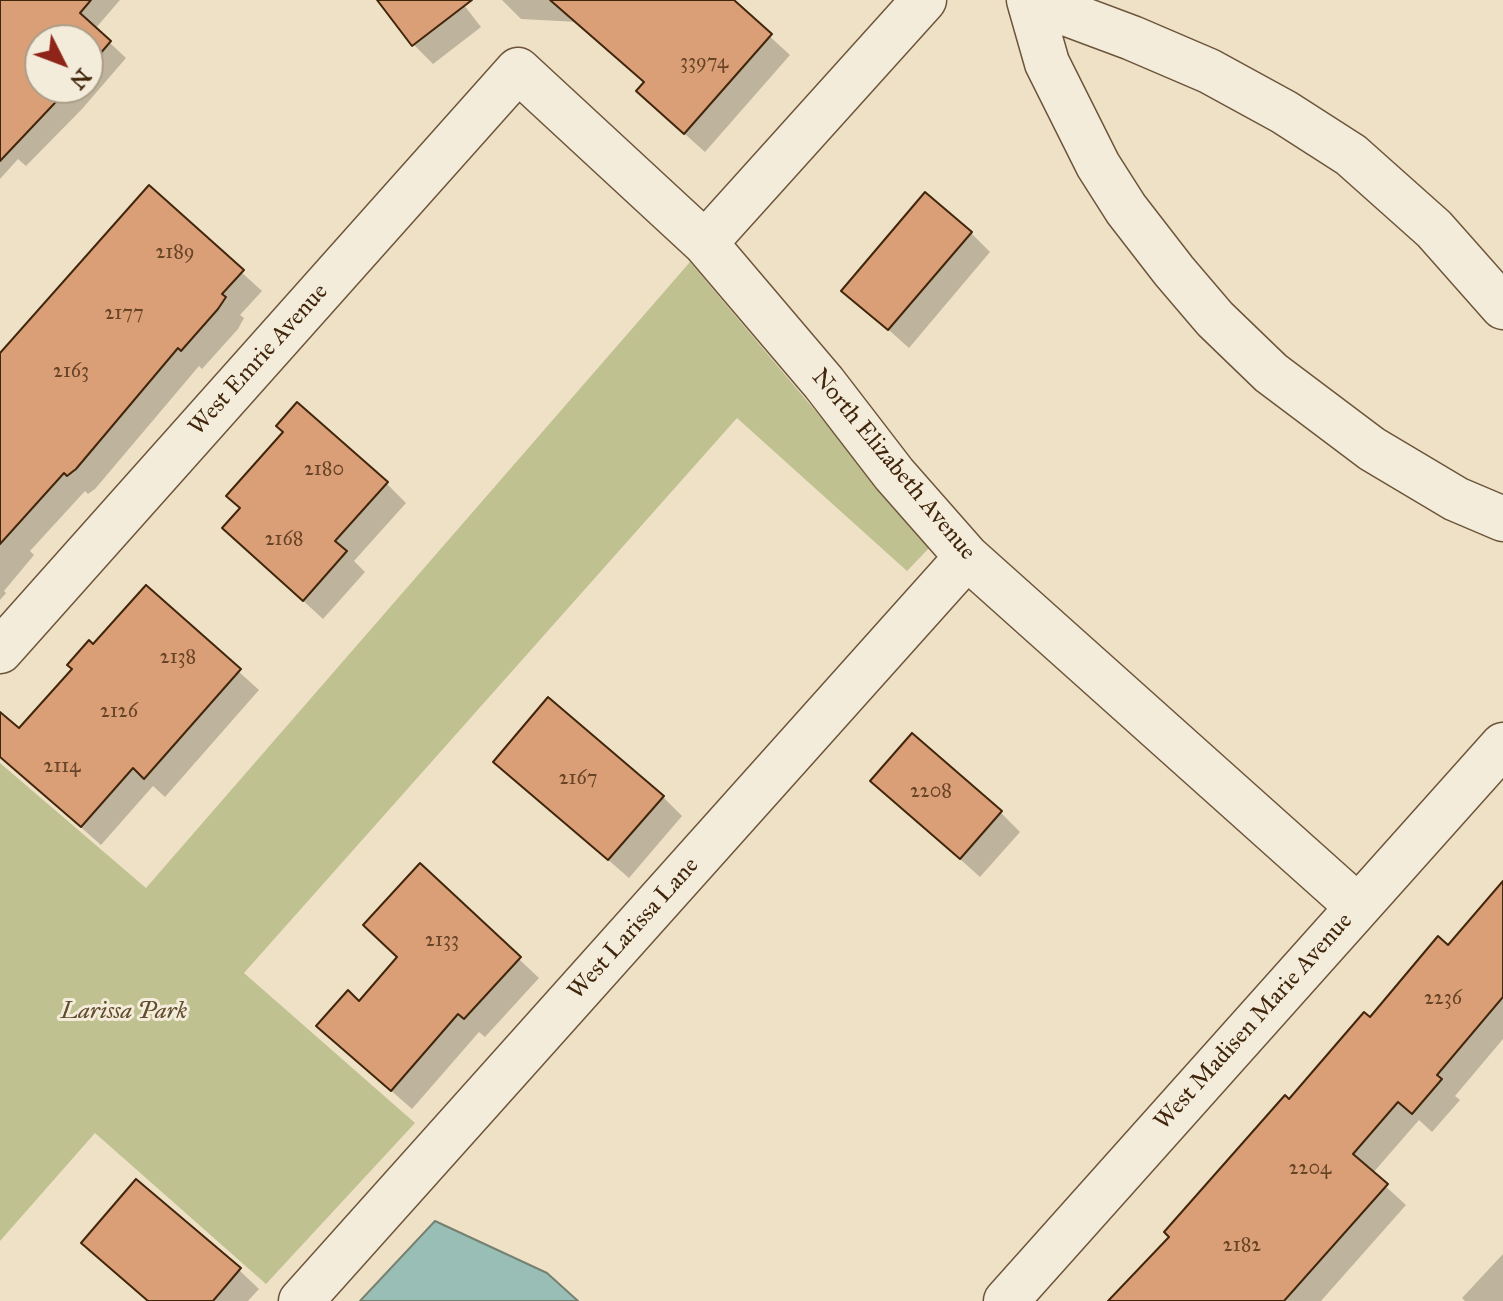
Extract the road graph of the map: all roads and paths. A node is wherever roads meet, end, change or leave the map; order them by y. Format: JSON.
{"nodes":[{"id":1,"x":924,"y":0,"type":"edge"},
{"id":2,"x":1030,"y":0,"type":"edge"},
{"id":3,"x":518,"y":70,"type":"joint"},
{"id":4,"x":705,"y":243,"type":"junction"},
{"id":5,"x":1503,"y":307,"type":"edge"},
{"id":6,"x":1503,"y":519,"type":"edge"},
{"id":7,"x":967,"y":557,"type":"junction"},
{"id":8,"x":0,"y":651,"type":"edge"},
{"id":9,"x":1503,"y":745,"type":"edge"},
{"id":10,"x":1357,"y":906,"type":"junction"},
{"id":11,"x":301,"y":1301,"type":"edge"},
{"id":12,"x":1006,"y":1301,"type":"edge"}],
"edges":[{"from":1,"to":4,"type":"street"},
{"from":2,"to":5,"type":"street"},
{"from":2,"to":6,"type":"street"},
{"from":3,"to":4,"type":"street","name":"North Elizabeth Avenue"},
{"from":3,"to":8,"type":"street","name":"West Emrie Avenue"},
{"from":4,"to":7,"type":"street","name":"North Elizabeth Avenue"},
{"from":7,"to":10,"type":"street","name":"North Elizabeth Avenue"},
{"from":7,"to":11,"type":"street","name":"West Larissa Lane"},
{"from":9,"to":10,"type":"street","name":"West Madisen Marie Avenue"},
{"from":10,"to":12,"type":"street","name":"West Madisen Marie Avenue"}]}
